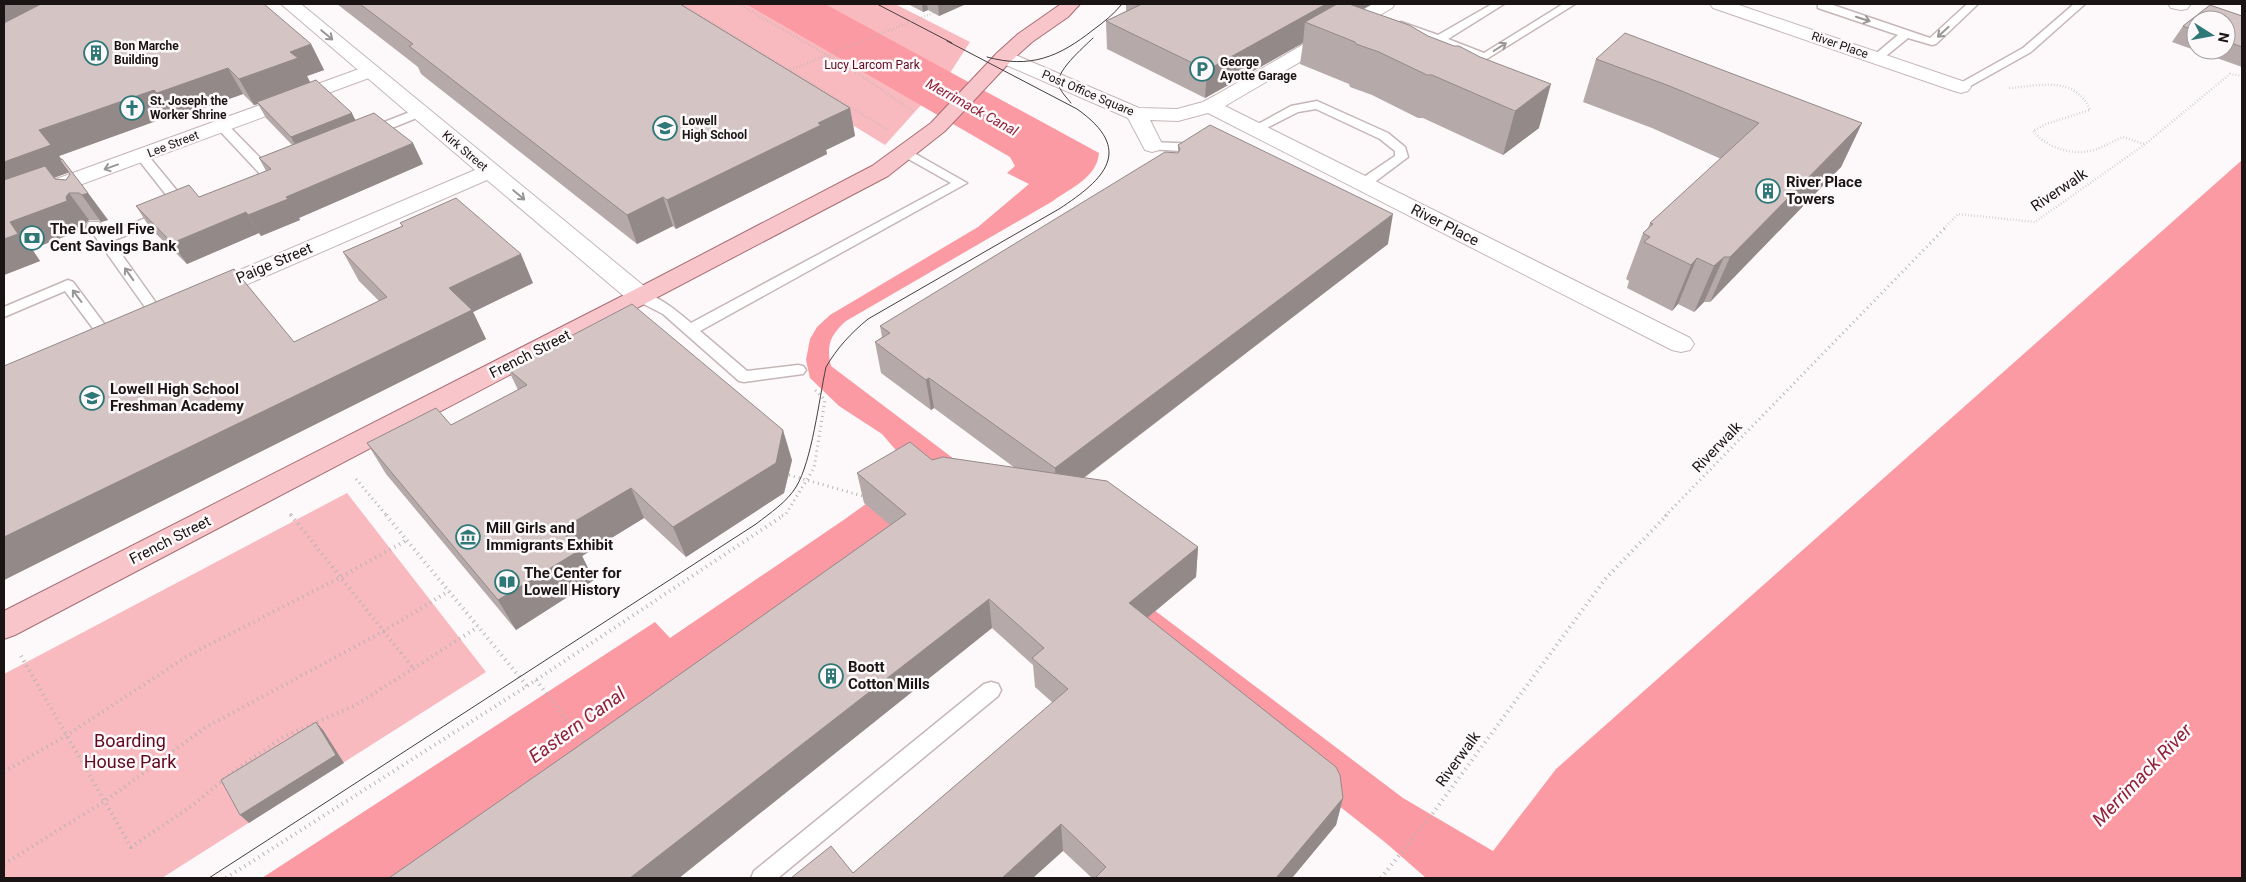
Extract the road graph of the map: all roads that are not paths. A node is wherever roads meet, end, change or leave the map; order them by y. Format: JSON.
{"nodes":[{"id":1,"x":290,"y":4,"type":"edge"},
{"id":2,"x":1071,"y":4,"type":"edge"},
{"id":3,"x":1386,"y":4,"type":"edge"},
{"id":4,"x":1499,"y":4,"type":"edge"},
{"id":5,"x":1570,"y":4,"type":"edge"},
{"id":6,"x":1719,"y":4,"type":"edge"},
{"id":7,"x":1825,"y":4,"type":"edge"},
{"id":8,"x":1973,"y":4,"type":"edge"},
{"id":9,"x":2080,"y":4,"type":"edge"},
{"id":10,"x":1041,"y":7,"type":"dead end"},
{"id":11,"x":1369,"y":14,"type":"junction"},
{"id":12,"x":1907,"y":34,"type":"junction"},
{"id":13,"x":1025,"y":38,"type":"junction"},
{"id":14,"x":1440,"y":39,"type":"junction"},
{"id":15,"x":1004,"y":56,"type":"junction"},
{"id":16,"x":1877,"y":58,"type":"junction"},
{"id":17,"x":370,"y":71,"type":"junction"},
{"id":18,"x":1960,"y":87,"type":"joint"},
{"id":19,"x":1210,"y":106,"type":"junction"},
{"id":20,"x":420,"y":112,"type":"junction"},
{"id":21,"x":1136,"y":114,"type":"junction"},
{"id":22,"x":222,"y":126,"type":"junction"},
{"id":23,"x":1255,"y":129,"type":"junction"},
{"id":24,"x":357,"y":137,"type":"edge"},
{"id":25,"x":1213,"y":149,"type":"edge"},
{"id":26,"x":907,"y":152,"type":"junction"},
{"id":27,"x":1156,"y":154,"type":"joint"},
{"id":28,"x":142,"y":156,"type":"junction"},
{"id":29,"x":490,"y":171,"type":"junction"},
{"id":30,"x":250,"y":180,"type":"edge"},
{"id":31,"x":1363,"y":184,"type":"junction"},
{"id":32,"x":188,"y":205,"type":"joint"},
{"id":33,"x":4,"y":206,"type":"edge"},
{"id":34,"x":94,"y":225,"type":"dead end"},
{"id":35,"x":104,"y":240,"type":"junction"},
{"id":36,"x":641,"y":297,"type":"junction"},
{"id":37,"x":4,"y":312,"type":"edge"},
{"id":38,"x":139,"y":321,"type":"junction"},
{"id":39,"x":690,"y":330,"type":"junction"},
{"id":40,"x":1681,"y":344,"type":"dead end"},
{"id":41,"x":798,"y":370,"type":"road end"},
{"id":42,"x":4,"y":626,"type":"edge"},
{"id":43,"x":991,"y":690,"type":"dead end"},
{"id":44,"x":762,"y":878,"type":"edge"}],
"edges":[{"from":1,"to":17,"type":"street","name":"Kirk Street","one_way":true},
{"from":2,"to":13,"type":"main road","name":"French Street"},
{"from":3,"to":11,"type":"street","name":"Post Office Square"},
{"from":4,"to":14,"type":"lane"},
{"from":14,"to":5,"type":"lane","one_way":true},
{"from":6,"to":16,"type":"street","name":"River Place"},
{"from":7,"to":12,"type":"lane","one_way":true},
{"from":8,"to":12,"type":"lane","one_way":true},
{"from":9,"to":18,"type":"lane"},
{"from":10,"to":13,"type":"main road"},
{"from":11,"to":14,"type":"lane"},
{"from":11,"to":19,"type":"street","name":"Post Office Square"},
{"from":12,"to":16,"type":"lane"},
{"from":13,"to":15,"type":"main road","name":"French Street"},
{"from":15,"to":21,"type":"street","name":"Post Office Square"},
{"from":15,"to":26,"type":"main road","name":"French Street"},
{"from":16,"to":18,"type":"street","name":"River Place"},
{"from":17,"to":20,"type":"street","name":"Kirk Street"},
{"from":17,"to":22,"type":"street","name":"Lee Street"},
{"from":19,"to":21,"type":"street","name":"Post Office Square"},
{"from":19,"to":23,"type":"street","name":"River Place"},
{"from":20,"to":24,"type":"lane"},
{"from":20,"to":29,"type":"street","name":"Kirk Street"},
{"from":21,"to":27,"type":"street"},
{"from":22,"to":28,"type":"street","name":"Lee Street"},
{"from":22,"to":30,"type":"lane"},
{"from":23,"to":31,"type":"street","name":"River Place"},
{"from":23,"to":31,"type":"lane"},
{"from":25,"to":27,"type":"lane"},
{"from":26,"to":36,"type":"main road","name":"French Street"},
{"from":26,"to":39,"type":"lane"},
{"from":28,"to":32,"type":"lane"},
{"from":28,"to":33,"type":"street","name":"Lee Street","one_way":true},
{"from":29,"to":36,"type":"street","name":"Kirk Street","one_way":true},
{"from":29,"to":38,"type":"street","name":"Paige Street"},
{"from":31,"to":40,"type":"street","name":"River Place"},
{"from":32,"to":35,"type":"lane"},
{"from":34,"to":35,"type":"lane"},
{"from":38,"to":35,"type":"lane","one_way":true},
{"from":36,"to":39,"type":"lane"},
{"from":36,"to":42,"type":"main road","name":"French Street"},
{"from":38,"to":37,"type":"lane","one_way":true},
{"from":39,"to":41,"type":"lane"},
{"from":43,"to":44,"type":"lane"}]}
